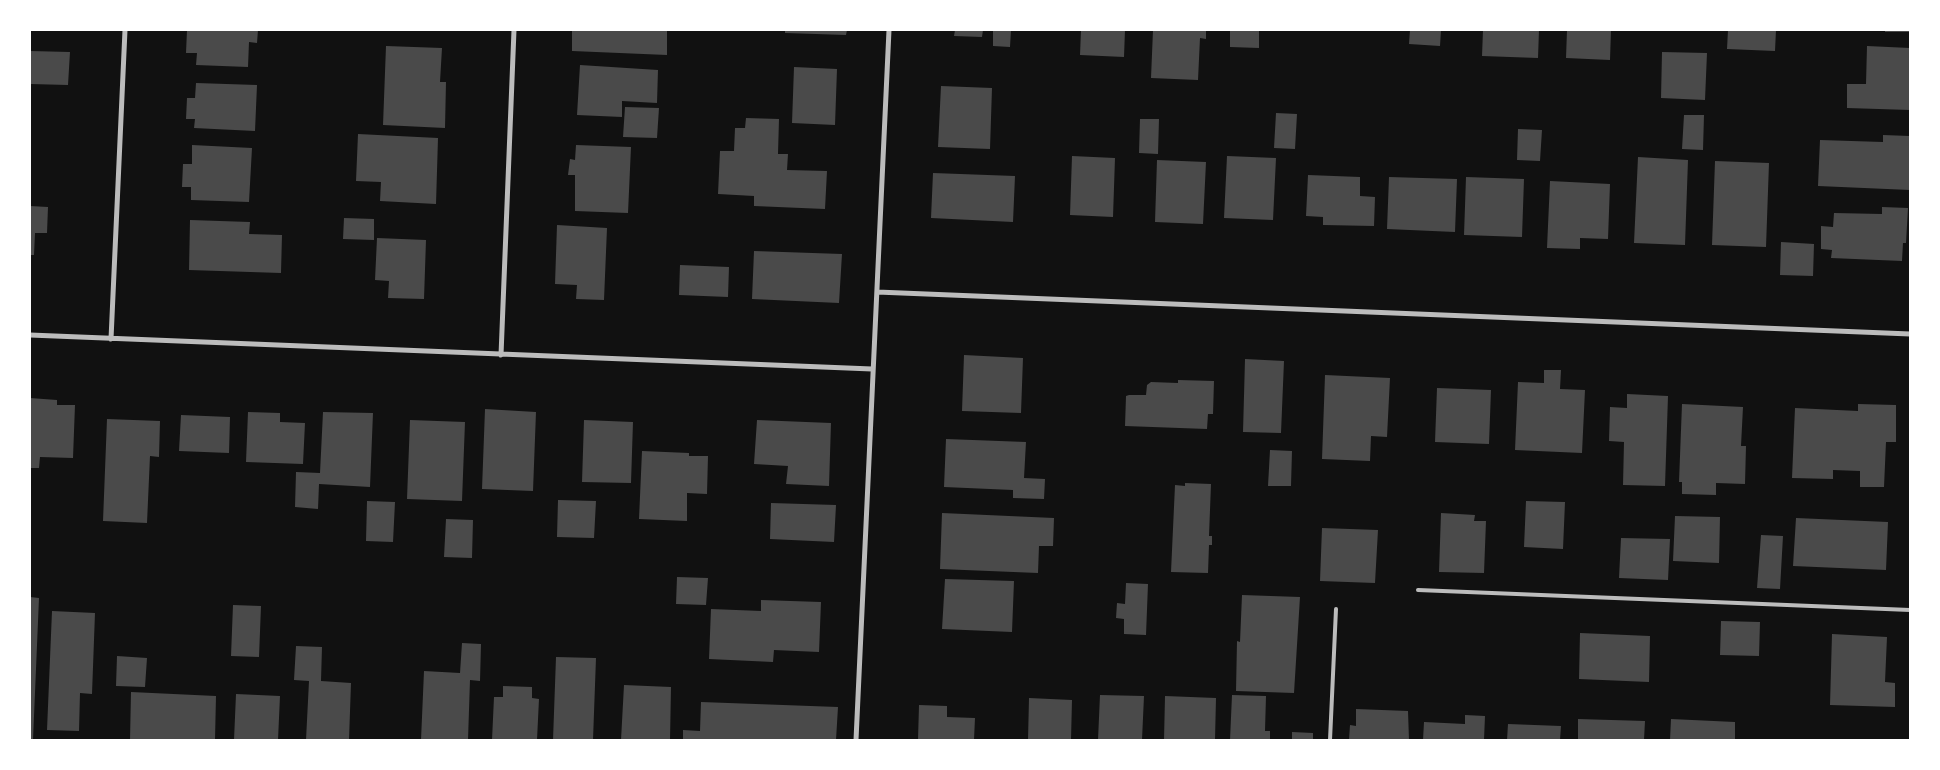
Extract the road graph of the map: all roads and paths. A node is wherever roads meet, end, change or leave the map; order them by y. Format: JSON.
{"nodes":[{"id":1,"x":124,"y":30,"type":"edge"},
{"id":2,"x":514,"y":30,"type":"edge"},
{"id":3,"x":889,"y":30,"type":"edge"},
{"id":4,"x":877,"y":292,"type":"junction"},
{"id":5,"x":1910,"y":334,"type":"edge"},
{"id":6,"x":30,"y":335,"type":"edge"},
{"id":7,"x":111,"y":339,"type":"junction"},
{"id":8,"x":502,"y":355,"type":"junction"},
{"id":9,"x":872,"y":369,"type":"junction"},
{"id":10,"x":1418,"y":590,"type":"dead end"},
{"id":11,"x":1336,"y":609,"type":"dead end"},
{"id":12,"x":1910,"y":610,"type":"edge"},
{"id":13,"x":856,"y":740,"type":"edge"},
{"id":14,"x":1330,"y":740,"type":"edge"}],
"edges":[{"from":1,"to":7,"type":"street"},
{"from":2,"to":8,"type":"street"},
{"from":3,"to":4,"type":"street"},
{"from":4,"to":5,"type":"street"},
{"from":4,"to":9,"type":"street"},
{"from":6,"to":7,"type":"street"},
{"from":7,"to":8,"type":"street"},
{"from":8,"to":9,"type":"street"},
{"from":9,"to":13,"type":"street"},
{"from":10,"to":12,"type":"lane"},
{"from":11,"to":14,"type":"lane"}]}
